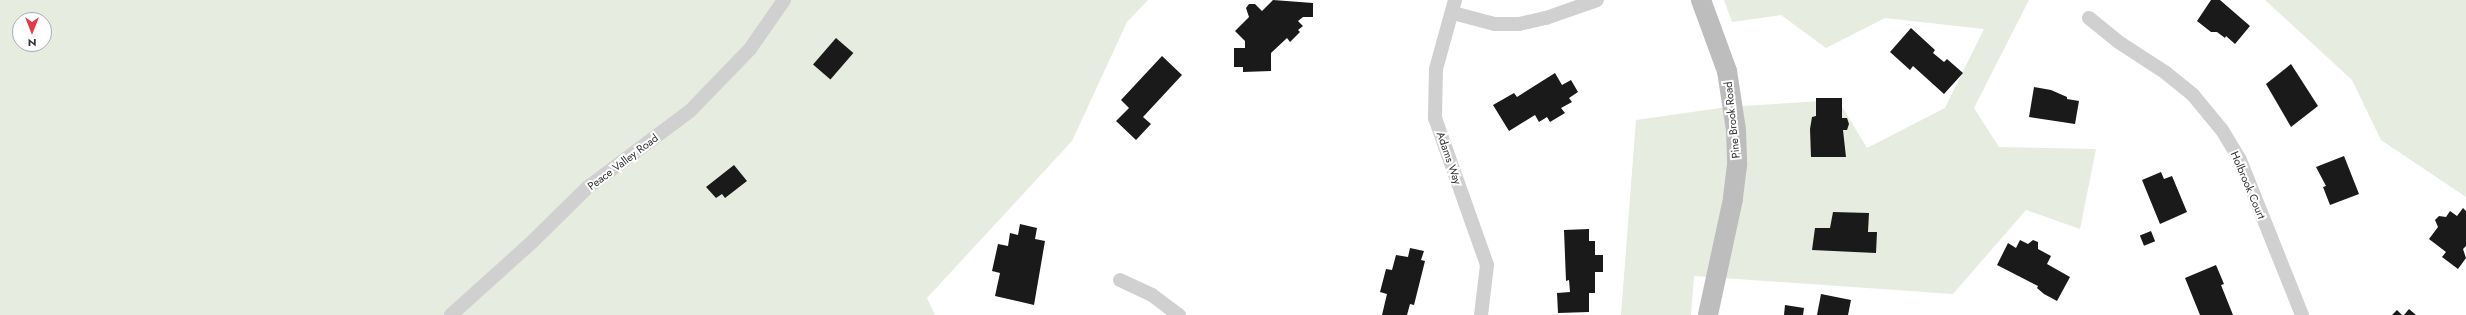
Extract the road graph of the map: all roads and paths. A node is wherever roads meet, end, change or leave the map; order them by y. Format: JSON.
{"nodes":[{"id":1,"x":784,"y":0,"type":"edge"},
{"id":2,"x":1597,"y":0,"type":"edge"},
{"id":3,"x":1701,"y":0,"type":"edge"},
{"id":4,"x":1454,"y":6,"type":"edge"},
{"id":5,"x":2089,"y":18,"type":"dead end"},
{"id":6,"x":1120,"y":280,"type":"dead end"},
{"id":7,"x":451,"y":315,"type":"edge"},
{"id":8,"x":1178,"y":315,"type":"edge"},
{"id":9,"x":1481,"y":315,"type":"edge"},
{"id":10,"x":1708,"y":315,"type":"edge"},
{"id":11,"x":2302,"y":315,"type":"edge"}],
"edges":[{"from":1,"to":7,"type":"street","name":"Peace Valley Road"},
{"from":2,"to":4,"type":"street"},
{"from":3,"to":10,"type":"street","name":"Pine Brook Road"},
{"from":4,"to":9,"type":"street","name":"Adams Way"},
{"from":5,"to":11,"type":"street","name":"Holbrook Court"},
{"from":6,"to":8,"type":"street"}]}
